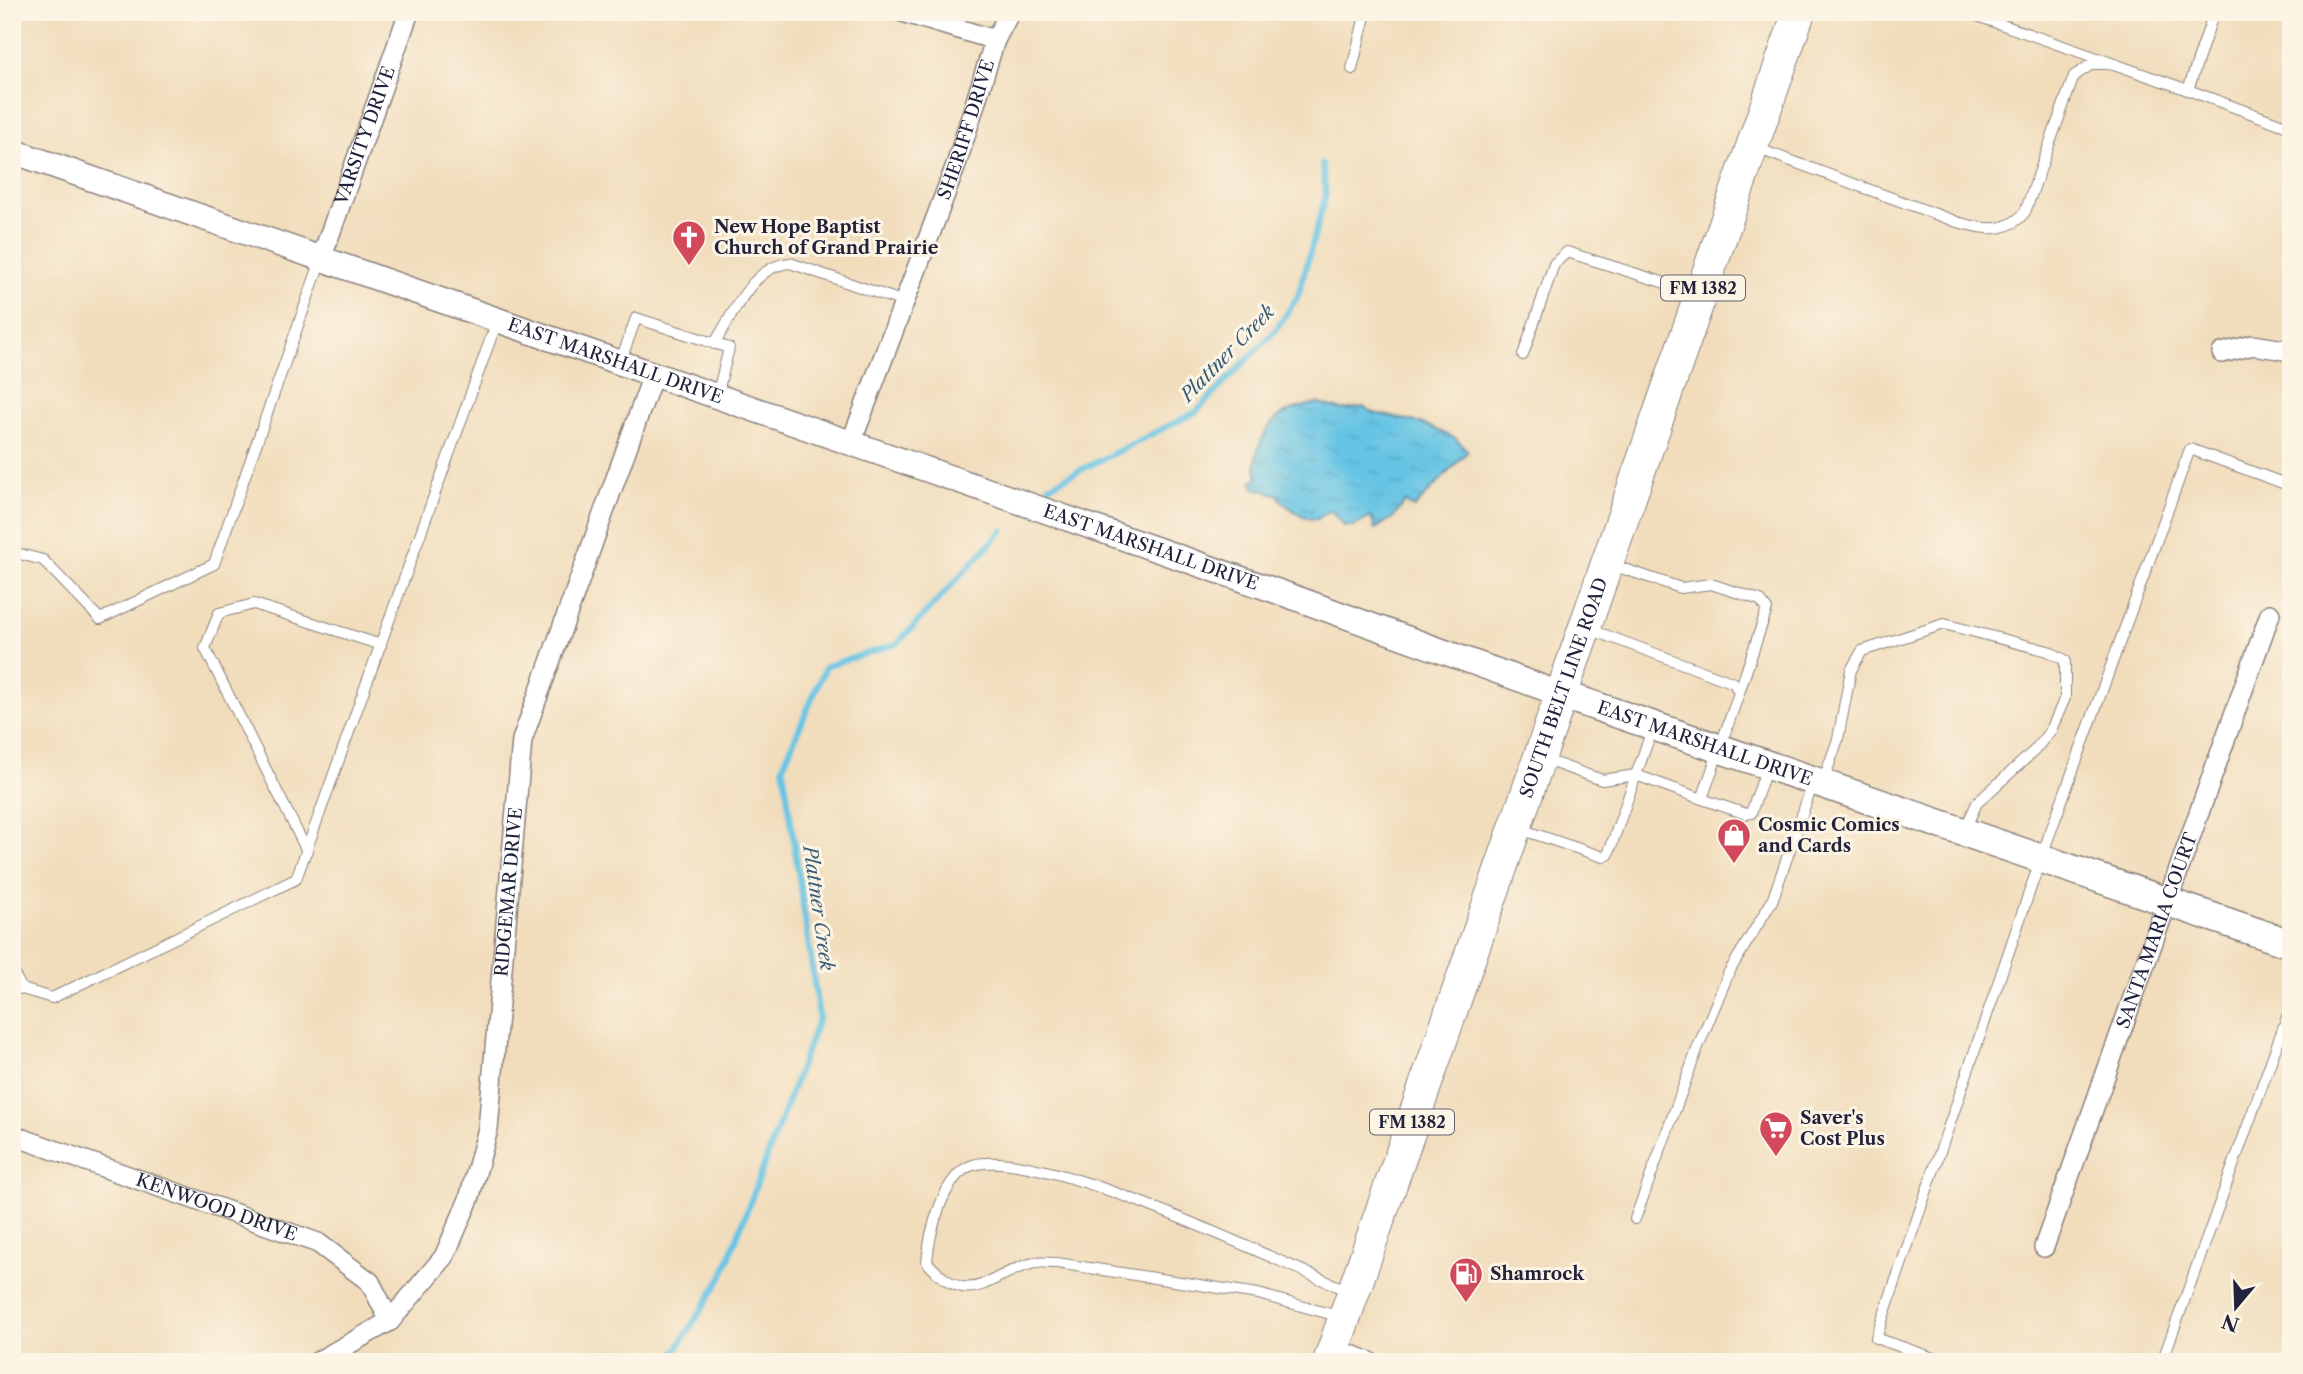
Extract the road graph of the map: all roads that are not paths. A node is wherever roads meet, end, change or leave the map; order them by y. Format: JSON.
{"nodes":[{"id":1,"x":409,"y":12,"type":"edge"},
{"id":2,"x":902,"y":12,"type":"edge"},
{"id":3,"x":1010,"y":12,"type":"edge"},
{"id":4,"x":1366,"y":12,"type":"edge"},
{"id":5,"x":1799,"y":12,"type":"edge"},
{"id":6,"x":1966,"y":12,"type":"edge"},
{"id":7,"x":2214,"y":12,"type":"edge"},
{"id":8,"x":995,"y":40,"type":"junction"},
{"id":9,"x":2111,"y":64,"type":"junction"},
{"id":10,"x":1352,"y":69,"type":"dead end"},
{"id":11,"x":2188,"y":90,"type":"junction"},
{"id":12,"x":2291,"y":128,"type":"edge"},
{"id":13,"x":1752,"y":146,"type":"junction"},
{"id":14,"x":12,"y":151,"type":"edge"},
{"id":15,"x":321,"y":259,"type":"junction"},
{"id":16,"x":1700,"y":294,"type":"junction"},
{"id":17,"x":904,"y":302,"type":"junction"},
{"id":18,"x":497,"y":320,"type":"junction"},
{"id":19,"x":714,"y":344,"type":"junction"},
{"id":20,"x":2291,"y":351,"type":"edge"},
{"id":21,"x":2222,"y":353,"type":"dead end"},
{"id":22,"x":1523,"y":355,"type":"dead end"},
{"id":23,"x":620,"y":363,"type":"junction"},
{"id":24,"x":653,"y":375,"type":"junction"},
{"id":25,"x":717,"y":397,"type":"junction"},
{"id":26,"x":851,"y":443,"type":"junction"},
{"id":27,"x":2291,"y":486,"type":"edge"},
{"id":28,"x":12,"y":552,"type":"edge"},
{"id":29,"x":1606,"y":563,"type":"junction"},
{"id":30,"x":2270,"y":614,"type":"dead end"},
{"id":31,"x":1585,"y":628,"type":"junction"},
{"id":32,"x":381,"y":645,"type":"junction"},
{"id":33,"x":1739,"y":693,"type":"junction"},
{"id":34,"x":1563,"y":695,"type":"junction"},
{"id":35,"x":1654,"y":725,"type":"junction"},
{"id":36,"x":1721,"y":748,"type":"junction"},
{"id":37,"x":1540,"y":758,"type":"junction"},
{"id":38,"x":1769,"y":764,"type":"junction"},
{"id":39,"x":1636,"y":775,"type":"junction"},
{"id":40,"x":1819,"y":781,"type":"junction"},
{"id":41,"x":1702,"y":799,"type":"junction"},
{"id":42,"x":1514,"y":827,"type":"junction"},
{"id":43,"x":1964,"y":832,"type":"junction"},
{"id":44,"x":307,"y":851,"type":"junction"},
{"id":45,"x":2041,"y":858,"type":"junction"},
{"id":46,"x":2169,"y":901,"type":"junction"},
{"id":47,"x":2291,"y":944,"type":"edge"},
{"id":48,"x":12,"y":971,"type":"edge"},
{"id":49,"x":2291,"y":1006,"type":"edge"},
{"id":50,"x":12,"y":1135,"type":"edge"},
{"id":51,"x":1635,"y":1219,"type":"dead end"},
{"id":52,"x":2043,"y":1247,"type":"dead end"},
{"id":53,"x":1348,"y":1306,"type":"junction"},
{"id":54,"x":390,"y":1321,"type":"junction"},
{"id":55,"x":1331,"y":1355,"type":"edge"},
{"id":56,"x":317,"y":1362,"type":"edge"},
{"id":57,"x":1370,"y":1362,"type":"edge"},
{"id":58,"x":1945,"y":1362,"type":"edge"},
{"id":59,"x":2162,"y":1362,"type":"edge"}],
"edges":[{"from":1,"to":15,"type":"street","name":"VARSITY DRIVE"},
{"from":2,"to":8,"type":"street"},
{"from":3,"to":8,"type":"street","name":"SHERIFF DRIVE"},
{"from":4,"to":10,"type":"lane"},
{"from":5,"to":13,"type":"main road","name":"SOUTH BELT LINE ROAD","number":"FM 1382"},
{"from":6,"to":9,"type":"lane"},
{"from":7,"to":11,"type":"lane"},
{"from":8,"to":17,"type":"street","name":"SHERIFF DRIVE"},
{"from":9,"to":11,"type":"lane"},
{"from":9,"to":13,"type":"lane"},
{"from":11,"to":12,"type":"lane"},
{"from":13,"to":16,"type":"main road","name":"SOUTH BELT LINE ROAD","number":"FM 1382"},
{"from":14,"to":15,"type":"street","name":"EAST MARSHALL DRIVE"},
{"from":15,"to":18,"type":"street","name":"EAST MARSHALL DRIVE"},
{"from":15,"to":28,"type":"lane"},
{"from":16,"to":22,"type":"lane"},
{"from":16,"to":29,"type":"main road","name":"SOUTH BELT LINE ROAD","number":"FM 1382"},
{"from":17,"to":19,"type":"lane"},
{"from":17,"to":26,"type":"street","name":"SHERIFF DRIVE"},
{"from":18,"to":23,"type":"street","name":"EAST MARSHALL DRIVE"},
{"from":18,"to":32,"type":"lane"},
{"from":19,"to":23,"type":"lane"},
{"from":19,"to":25,"type":"lane"},
{"from":20,"to":21,"type":"street"},
{"from":23,"to":24,"type":"street","name":"EAST MARSHALL DRIVE"},
{"from":24,"to":25,"type":"street","name":"EAST MARSHALL DRIVE"},
{"from":24,"to":54,"type":"street","name":"RIDGEMAR DRIVE"},
{"from":25,"to":26,"type":"street","name":"EAST MARSHALL DRIVE"},
{"from":26,"to":34,"type":"street","name":"EAST MARSHALL DRIVE"},
{"from":27,"to":45,"type":"lane"},
{"from":29,"to":31,"type":"main road","name":"SOUTH BELT LINE ROAD","number":"FM 1382"},
{"from":29,"to":33,"type":"lane"},
{"from":30,"to":46,"type":"street","name":"SANTA MARIA COURT"},
{"from":31,"to":33,"type":"lane"},
{"from":31,"to":34,"type":"main road","name":"SOUTH BELT LINE ROAD","number":"FM 1382"},
{"from":32,"to":44,"type":"lane"},
{"from":32,"to":44,"type":"lane"},
{"from":33,"to":36,"type":"lane"},
{"from":34,"to":35,"type":"main road","name":"EAST MARSHALL DRIVE"},
{"from":34,"to":37,"type":"main road","name":"SOUTH BELT LINE ROAD","number":"FM 1382"},
{"from":35,"to":36,"type":"main road","name":"EAST MARSHALL DRIVE"},
{"from":35,"to":39,"type":"lane"},
{"from":36,"to":38,"type":"main road","name":"EAST MARSHALL DRIVE"},
{"from":36,"to":41,"type":"lane"},
{"from":37,"to":39,"type":"lane"},
{"from":37,"to":42,"type":"main road","name":"SOUTH BELT LINE ROAD","number":"FM 1382"},
{"from":38,"to":40,"type":"main road","name":"EAST MARSHALL DRIVE"},
{"from":38,"to":41,"type":"lane"},
{"from":39,"to":41,"type":"lane"},
{"from":39,"to":42,"type":"lane"},
{"from":40,"to":43,"type":"main road","name":"EAST MARSHALL DRIVE"},
{"from":40,"to":43,"type":"lane"},
{"from":40,"to":51,"type":"lane"},
{"from":42,"to":53,"type":"main road","name":"SOUTH BELT LINE ROAD","number":"FM 1382"},
{"from":43,"to":45,"type":"main road","name":"EAST MARSHALL DRIVE"},
{"from":44,"to":48,"type":"lane"},
{"from":45,"to":46,"type":"main road","name":"EAST MARSHALL DRIVE"},
{"from":45,"to":58,"type":"lane"},
{"from":46,"to":47,"type":"main road","name":"EAST MARSHALL DRIVE"},
{"from":46,"to":52,"type":"street","name":"SANTA MARIA COURT"},
{"from":49,"to":59,"type":"lane"},
{"from":50,"to":54,"type":"street","name":"KENWOOD DRIVE"},
{"from":53,"to":53,"type":"lane"},
{"from":53,"to":55,"type":"main road","name":"SOUTH BELT LINE ROAD","number":"FM 1382"},
{"from":54,"to":56,"type":"street","name":"RIDGEMAR DRIVE"},
{"from":55,"to":57,"type":"street"}]}
